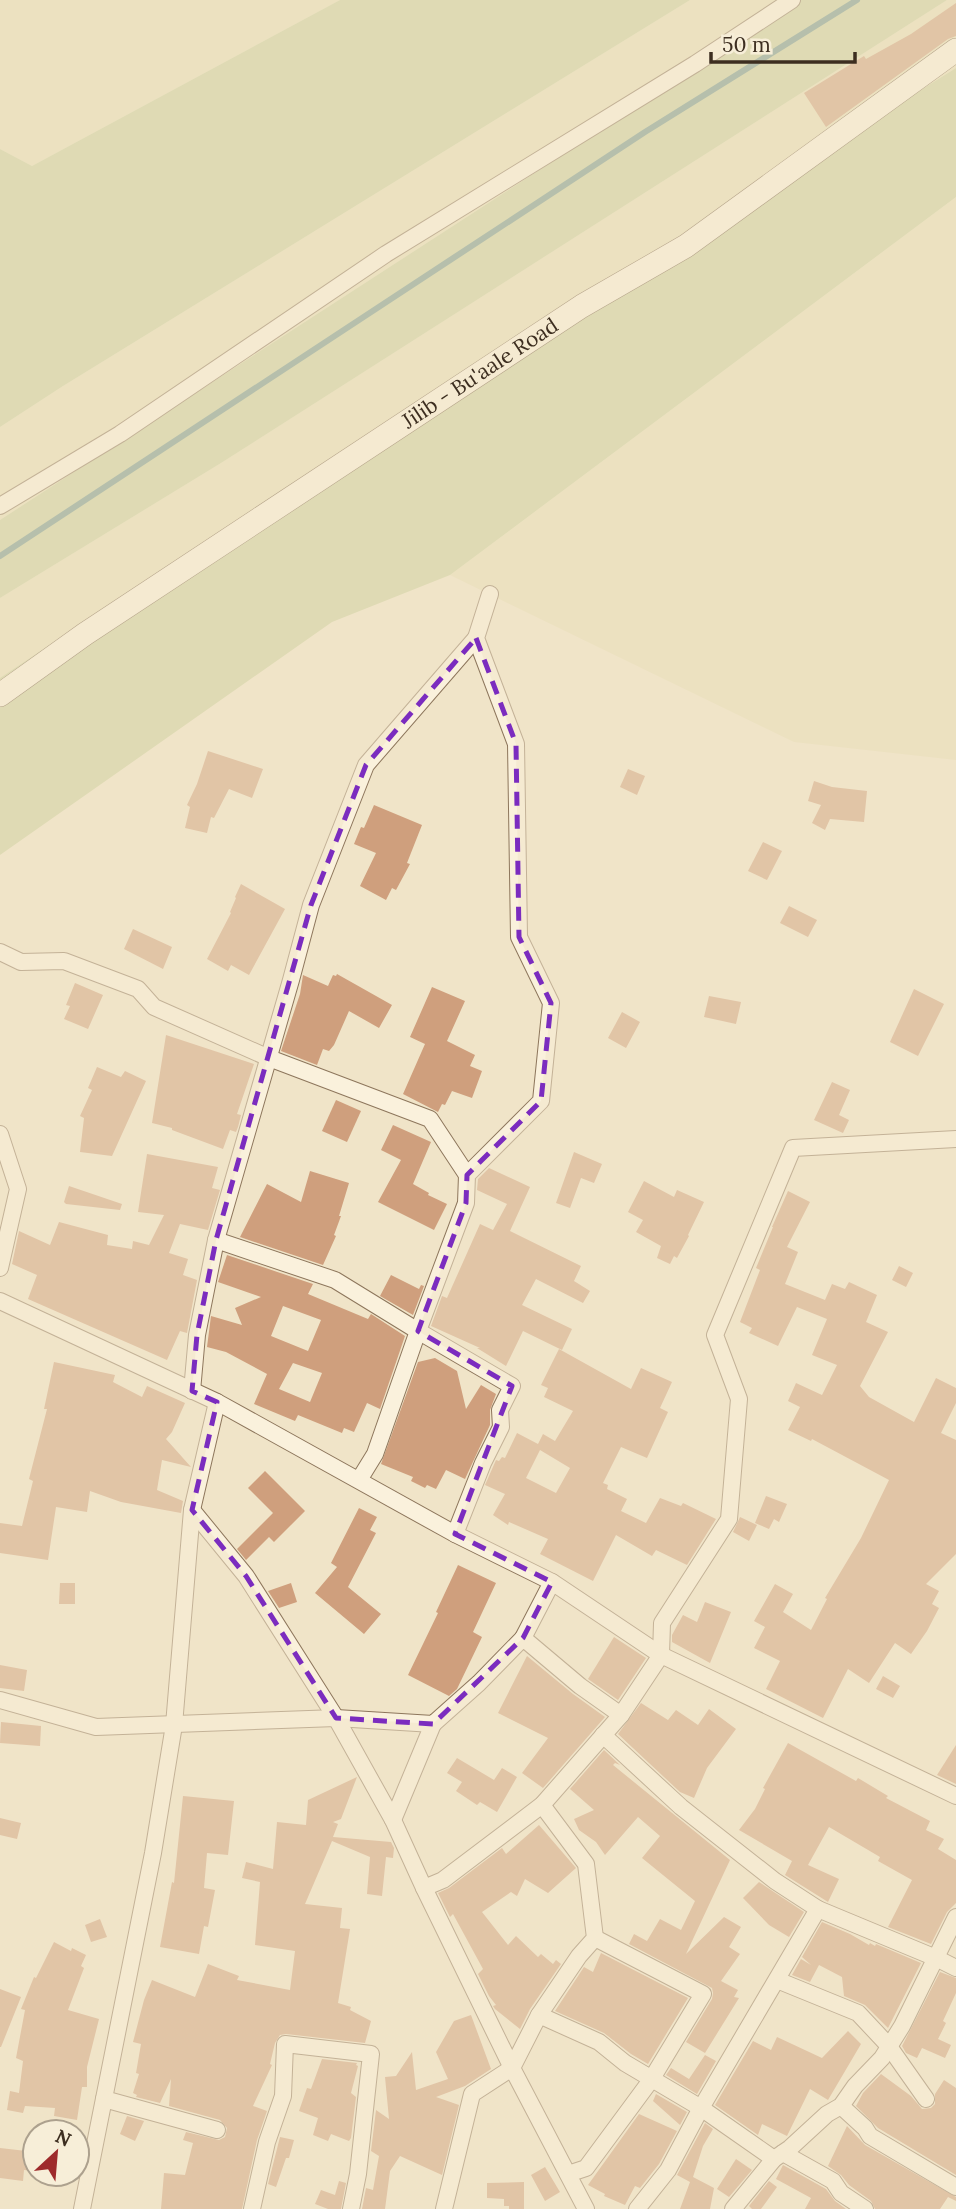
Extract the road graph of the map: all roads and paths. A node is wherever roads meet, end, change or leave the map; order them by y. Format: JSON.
{"nodes":[{"id":1,"x":792,"y":0,"type":"edge"},
{"id":2,"x":956,"y":50,"type":"edge"},
{"id":3,"x":0,"y":506,"type":"edge"},
{"id":4,"x":490,"y":594,"type":"dead end"},
{"id":5,"x":476,"y":638,"type":"junction"},
{"id":6,"x":0,"y":695,"type":"edge"},
{"id":7,"x":0,"y":952,"type":"edge"},
{"id":8,"x":269,"y":1058,"type":"junction"},
{"id":9,"x":0,"y":1134,"type":"edge"},
{"id":10,"x":956,"y":1139,"type":"edge"},
{"id":11,"x":467,"y":1175,"type":"junction"},
{"id":12,"x":216,"y":1240,"type":"junction"},
{"id":13,"x":0,"y":1268,"type":"edge"},
{"id":14,"x":0,"y":1301,"type":"edge"},
{"id":15,"x":418,"y":1331,"type":"junction"},
{"id":16,"x":192,"y":1391,"type":"junction"},
{"id":17,"x":217,"y":1402,"type":"junction"},
{"id":18,"x":359,"y":1480,"type":"junction"},
{"id":19,"x":192,"y":1510,"type":"junction"},
{"id":20,"x":455,"y":1534,"type":"junction"},
{"id":21,"x":552,"y":1582,"type":"junction"},
{"id":22,"x":523,"y":1637,"type":"junction"},
{"id":23,"x":661,"y":1655,"type":"junction"},
{"id":24,"x":0,"y":1700,"type":"edge"},
{"id":25,"x":621,"y":1715,"type":"junction"},
{"id":26,"x":335,"y":1718,"type":"junction"},
{"id":27,"x":433,"y":1724,"type":"junction"},
{"id":28,"x":174,"y":1725,"type":"junction"},
{"id":29,"x":603,"y":1735,"type":"junction"},
{"id":30,"x":956,"y":1796,"type":"edge"},
{"id":31,"x":542,"y":1805,"type":"junction"},
{"id":32,"x":393,"y":1819,"type":"junction"},
{"id":33,"x":424,"y":1888,"type":"junction"},
{"id":34,"x":818,"y":1909,"type":"junction"},
{"id":35,"x":956,"y":1917,"type":"edge"},
{"id":36,"x":596,"y":1938,"type":"junction"},
{"id":37,"x":936,"y":1958,"type":"junction"},
{"id":38,"x":956,"y":1968,"type":"edge"},
{"id":39,"x":777,"y":1980,"type":"junction"},
{"id":40,"x":539,"y":2015,"type":"junction"},
{"id":41,"x":888,"y":2045,"type":"junction"},
{"id":42,"x":512,"y":2068,"type":"junction"},
{"id":43,"x":651,"y":2080,"type":"junction"},
{"id":44,"x":104,"y":2099,"type":"junction"},
{"id":45,"x":926,"y":2099,"type":"dead end"},
{"id":46,"x":841,"y":2106,"type":"junction"},
{"id":47,"x":701,"y":2108,"type":"junction"},
{"id":48,"x":217,"y":2130,"type":"dead end"},
{"id":49,"x":778,"y":2156,"type":"junction"},
{"id":50,"x":568,"y":2174,"type":"junction"},
{"id":51,"x":956,"y":2187,"type":"edge"},
{"id":52,"x":82,"y":2209,"type":"edge"},
{"id":53,"x":252,"y":2209,"type":"edge"},
{"id":54,"x":351,"y":2209,"type":"edge"},
{"id":55,"x":444,"y":2209,"type":"edge"},
{"id":56,"x":586,"y":2209,"type":"edge"},
{"id":57,"x":638,"y":2209,"type":"edge"},
{"id":58,"x":733,"y":2209,"type":"edge"},
{"id":59,"x":865,"y":2209,"type":"edge"}],
"edges":[{"from":1,"to":3,"type":"street"},
{"from":2,"to":6,"type":"main road","name":"Jilib - Bu'aale Road"},
{"from":4,"to":5,"type":"street"},
{"from":5,"to":8,"type":"street"},
{"from":5,"to":11,"type":"street"},
{"from":7,"to":8,"type":"street"},
{"from":8,"to":11,"type":"street"},
{"from":8,"to":12,"type":"street"},
{"from":9,"to":13,"type":"street"},
{"from":10,"to":23,"type":"street"},
{"from":11,"to":15,"type":"street"},
{"from":12,"to":15,"type":"street"},
{"from":12,"to":16,"type":"street"},
{"from":14,"to":16,"type":"street"},
{"from":15,"to":18,"type":"street"},
{"from":15,"to":20,"type":"street"},
{"from":16,"to":17,"type":"street"},
{"from":17,"to":18,"type":"street"},
{"from":17,"to":19,"type":"street"},
{"from":18,"to":20,"type":"street"},
{"from":19,"to":26,"type":"street"},
{"from":19,"to":28,"type":"street"},
{"from":20,"to":21,"type":"street"},
{"from":21,"to":22,"type":"street"},
{"from":21,"to":23,"type":"street"},
{"from":22,"to":25,"type":"street"},
{"from":22,"to":27,"type":"street"},
{"from":23,"to":25,"type":"street"},
{"from":23,"to":30,"type":"street"},
{"from":24,"to":28,"type":"street"},
{"from":25,"to":29,"type":"street"},
{"from":26,"to":27,"type":"street"},
{"from":26,"to":28,"type":"street"},
{"from":26,"to":32,"type":"street"},
{"from":27,"to":32,"type":"street"},
{"from":28,"to":44,"type":"street"},
{"from":29,"to":31,"type":"street"},
{"from":29,"to":34,"type":"street"},
{"from":31,"to":33,"type":"street"},
{"from":31,"to":36,"type":"street"},
{"from":32,"to":33,"type":"street"},
{"from":33,"to":42,"type":"street"},
{"from":34,"to":37,"type":"street"},
{"from":34,"to":39,"type":"street"},
{"from":35,"to":37,"type":"street"},
{"from":36,"to":40,"type":"street"},
{"from":36,"to":43,"type":"street"},
{"from":37,"to":38,"type":"street"},
{"from":37,"to":41,"type":"street"},
{"from":39,"to":41,"type":"street"},
{"from":39,"to":47,"type":"street"},
{"from":40,"to":42,"type":"street"},
{"from":40,"to":43,"type":"street"},
{"from":41,"to":45,"type":"street"},
{"from":41,"to":46,"type":"street"},
{"from":42,"to":50,"type":"street"},
{"from":42,"to":55,"type":"street"},
{"from":43,"to":47,"type":"street"},
{"from":43,"to":50,"type":"street"},
{"from":44,"to":48,"type":"street"},
{"from":44,"to":52,"type":"street"},
{"from":46,"to":49,"type":"street"},
{"from":46,"to":51,"type":"street"},
{"from":47,"to":49,"type":"street"},
{"from":47,"to":57,"type":"street"},
{"from":49,"to":58,"type":"street"},
{"from":49,"to":59,"type":"street"},
{"from":50,"to":56,"type":"street"},
{"from":53,"to":54,"type":"street"}]}
